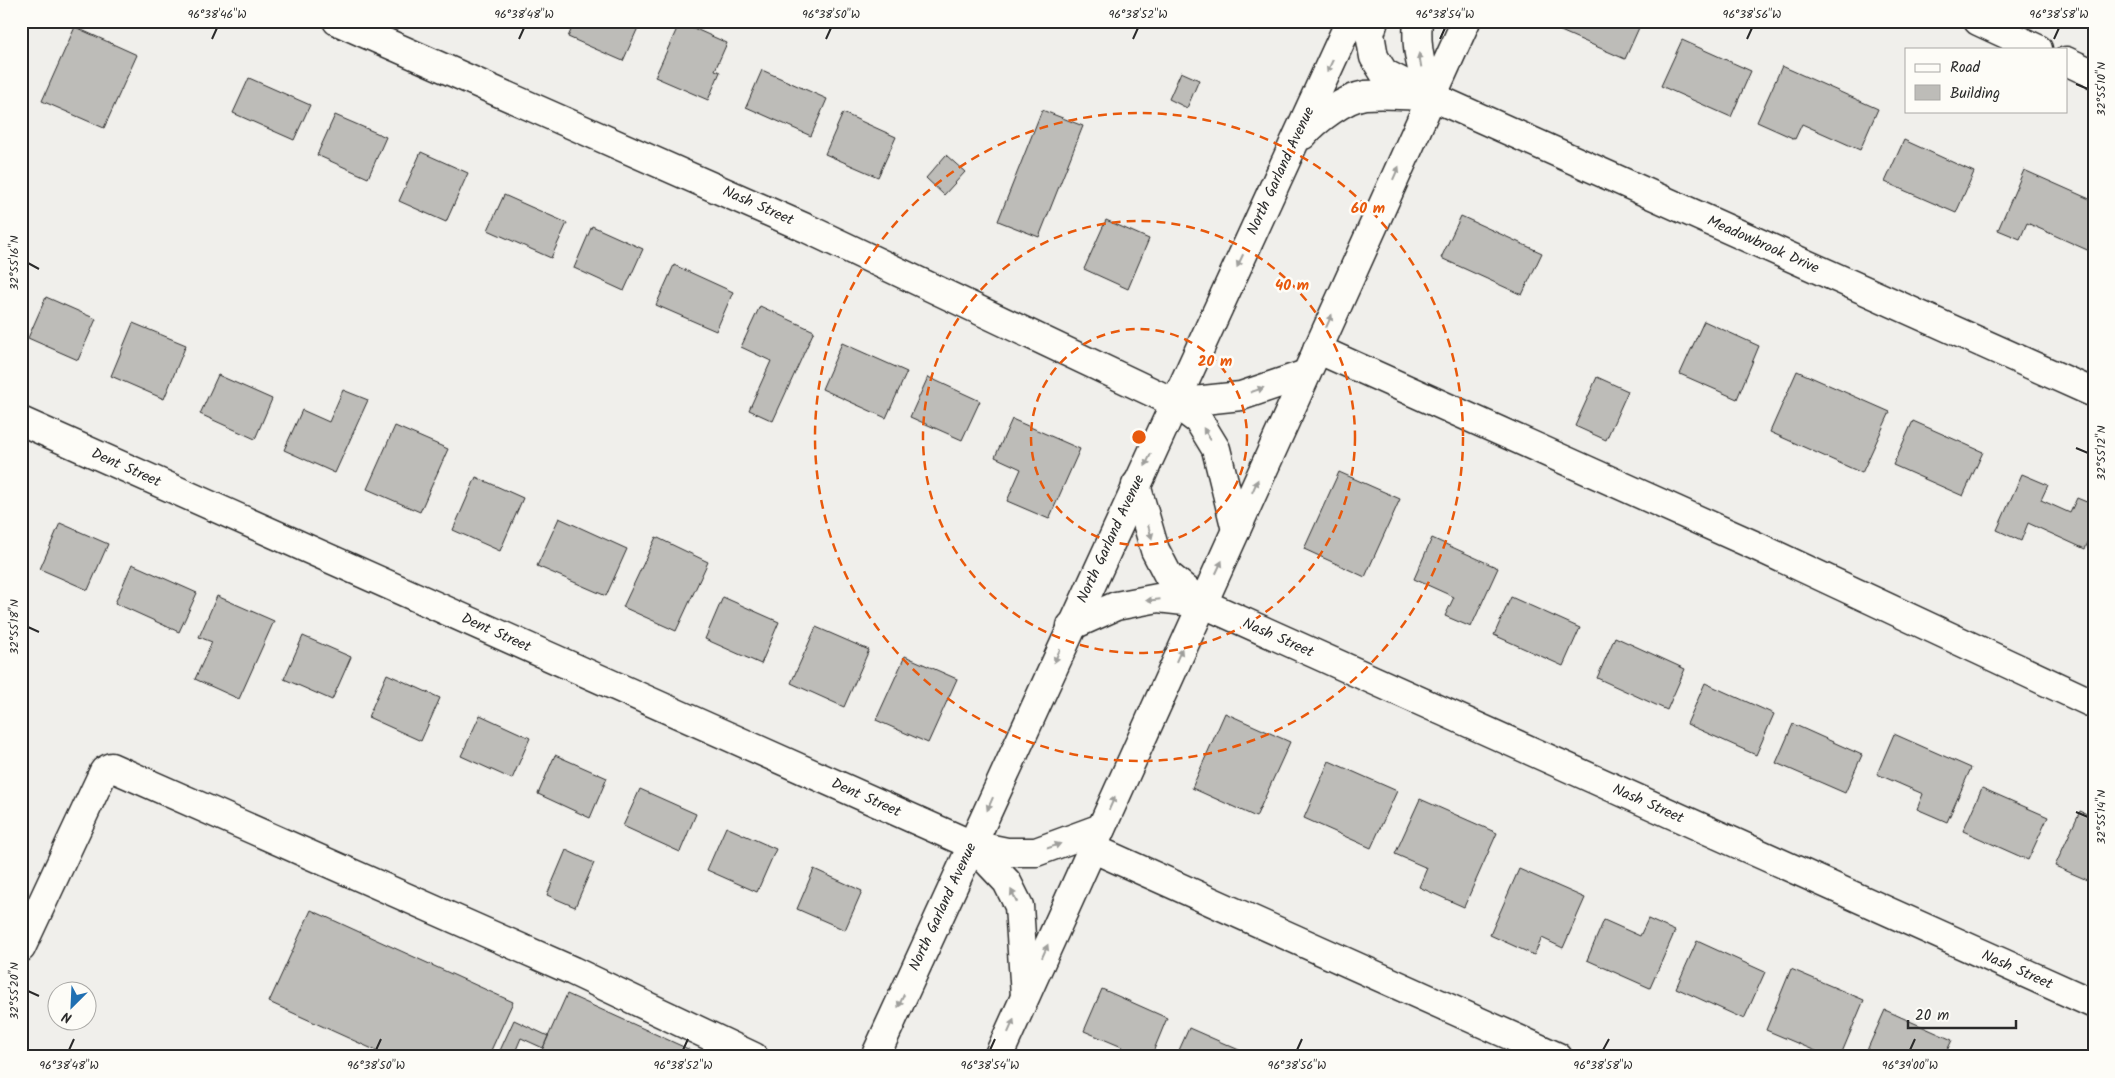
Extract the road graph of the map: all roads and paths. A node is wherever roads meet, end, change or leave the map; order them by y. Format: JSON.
{"nodes":[{"id":1,"x":337,"y":21,"type":"edge"},
{"id":2,"x":1350,"y":21,"type":"edge"},
{"id":3,"x":1374,"y":21,"type":"edge"},
{"id":4,"x":1418,"y":21,"type":"edge"},
{"id":5,"x":1466,"y":21,"type":"edge"},
{"id":6,"x":1978,"y":21,"type":"edge"},
{"id":7,"x":2036,"y":48,"type":"edge"},
{"id":8,"x":2068,"y":62,"type":"edge"},
{"id":9,"x":2094,"y":74,"type":"edge"},
{"id":10,"x":1431,"y":96,"type":"junction"},
{"id":11,"x":1290,"y":152,"type":"junction"},
{"id":12,"x":1316,"y":349,"type":"junction"},
{"id":13,"x":1306,"y":374,"type":"junction"},
{"id":14,"x":2094,"y":393,"type":"edge"},
{"id":15,"x":1174,"y":403,"type":"junction"},
{"id":16,"x":21,"y":421,"type":"edge"},
{"id":17,"x":1136,"y":485,"type":"junction"},
{"id":18,"x":1236,"y":530,"type":"junction"},
{"id":19,"x":1202,"y":603,"type":"junction"},
{"id":20,"x":1071,"y":626,"type":"junction"},
{"id":21,"x":2094,"y":704,"type":"edge"},
{"id":22,"x":1096,"y":838,"type":"junction"},
{"id":23,"x":972,"y":845,"type":"junction"},
{"id":24,"x":21,"y":948,"type":"edge"},
{"id":25,"x":1025,"y":996,"type":"junction"},
{"id":26,"x":2094,"y":1004,"type":"edge"},
{"id":27,"x":881,"y":1055,"type":"edge"},
{"id":28,"x":749,"y":1056,"type":"edge"},
{"id":29,"x":998,"y":1057,"type":"edge"},
{"id":30,"x":1558,"y":1057,"type":"edge"}],
"edges":[{"from":1,"to":15,"type":"street","name":"Nash Street"},
{"from":2,"to":11,"type":"street","name":"North Garland Avenue","one_way":true},
{"from":3,"to":10,"type":"street","name":"Meadowbrook Drive"},
{"from":10,"to":4,"type":"street","one_way":true},
{"from":5,"to":10,"type":"street"},
{"from":6,"to":7,"type":"street"},
{"from":8,"to":9,"type":"street"},
{"from":10,"to":11,"type":"street"},
{"from":12,"to":10,"type":"street","one_way":true},
{"from":10,"to":14,"type":"street","name":"Meadowbrook Drive"},
{"from":11,"to":15,"type":"street","name":"North Garland Avenue","one_way":true},
{"from":12,"to":13,"type":"street"},
{"from":12,"to":21,"type":"street"},
{"from":15,"to":13,"type":"street","one_way":true},
{"from":18,"to":13,"type":"street","one_way":true},
{"from":15,"to":17,"type":"street","name":"North Garland Avenue","one_way":true},
{"from":18,"to":15,"type":"street","name":"Nash Street","one_way":true},
{"from":16,"to":23,"type":"street","name":"Dent Street"},
{"from":17,"to":19,"type":"street","name":"Nash Street","one_way":true},
{"from":17,"to":20,"type":"street","name":"North Garland Avenue"},
{"from":19,"to":18,"type":"street","one_way":true},
{"from":19,"to":20,"type":"street","name":"Nash Street","one_way":true},
{"from":22,"to":19,"type":"street","one_way":true},
{"from":19,"to":26,"type":"street","name":"Nash Street"},
{"from":20,"to":23,"type":"street","name":"North Garland Avenue","one_way":true},
{"from":23,"to":22,"type":"street","name":"Dent Street","one_way":true},
{"from":25,"to":22,"type":"street","one_way":true},
{"from":22,"to":30,"type":"street"},
{"from":25,"to":23,"type":"street","name":"Dent Street","one_way":true},
{"from":23,"to":27,"type":"street","name":"North Garland Avenue","one_way":true},
{"from":24,"to":28,"type":"street"},
{"from":29,"to":25,"type":"street","one_way":true}]}
